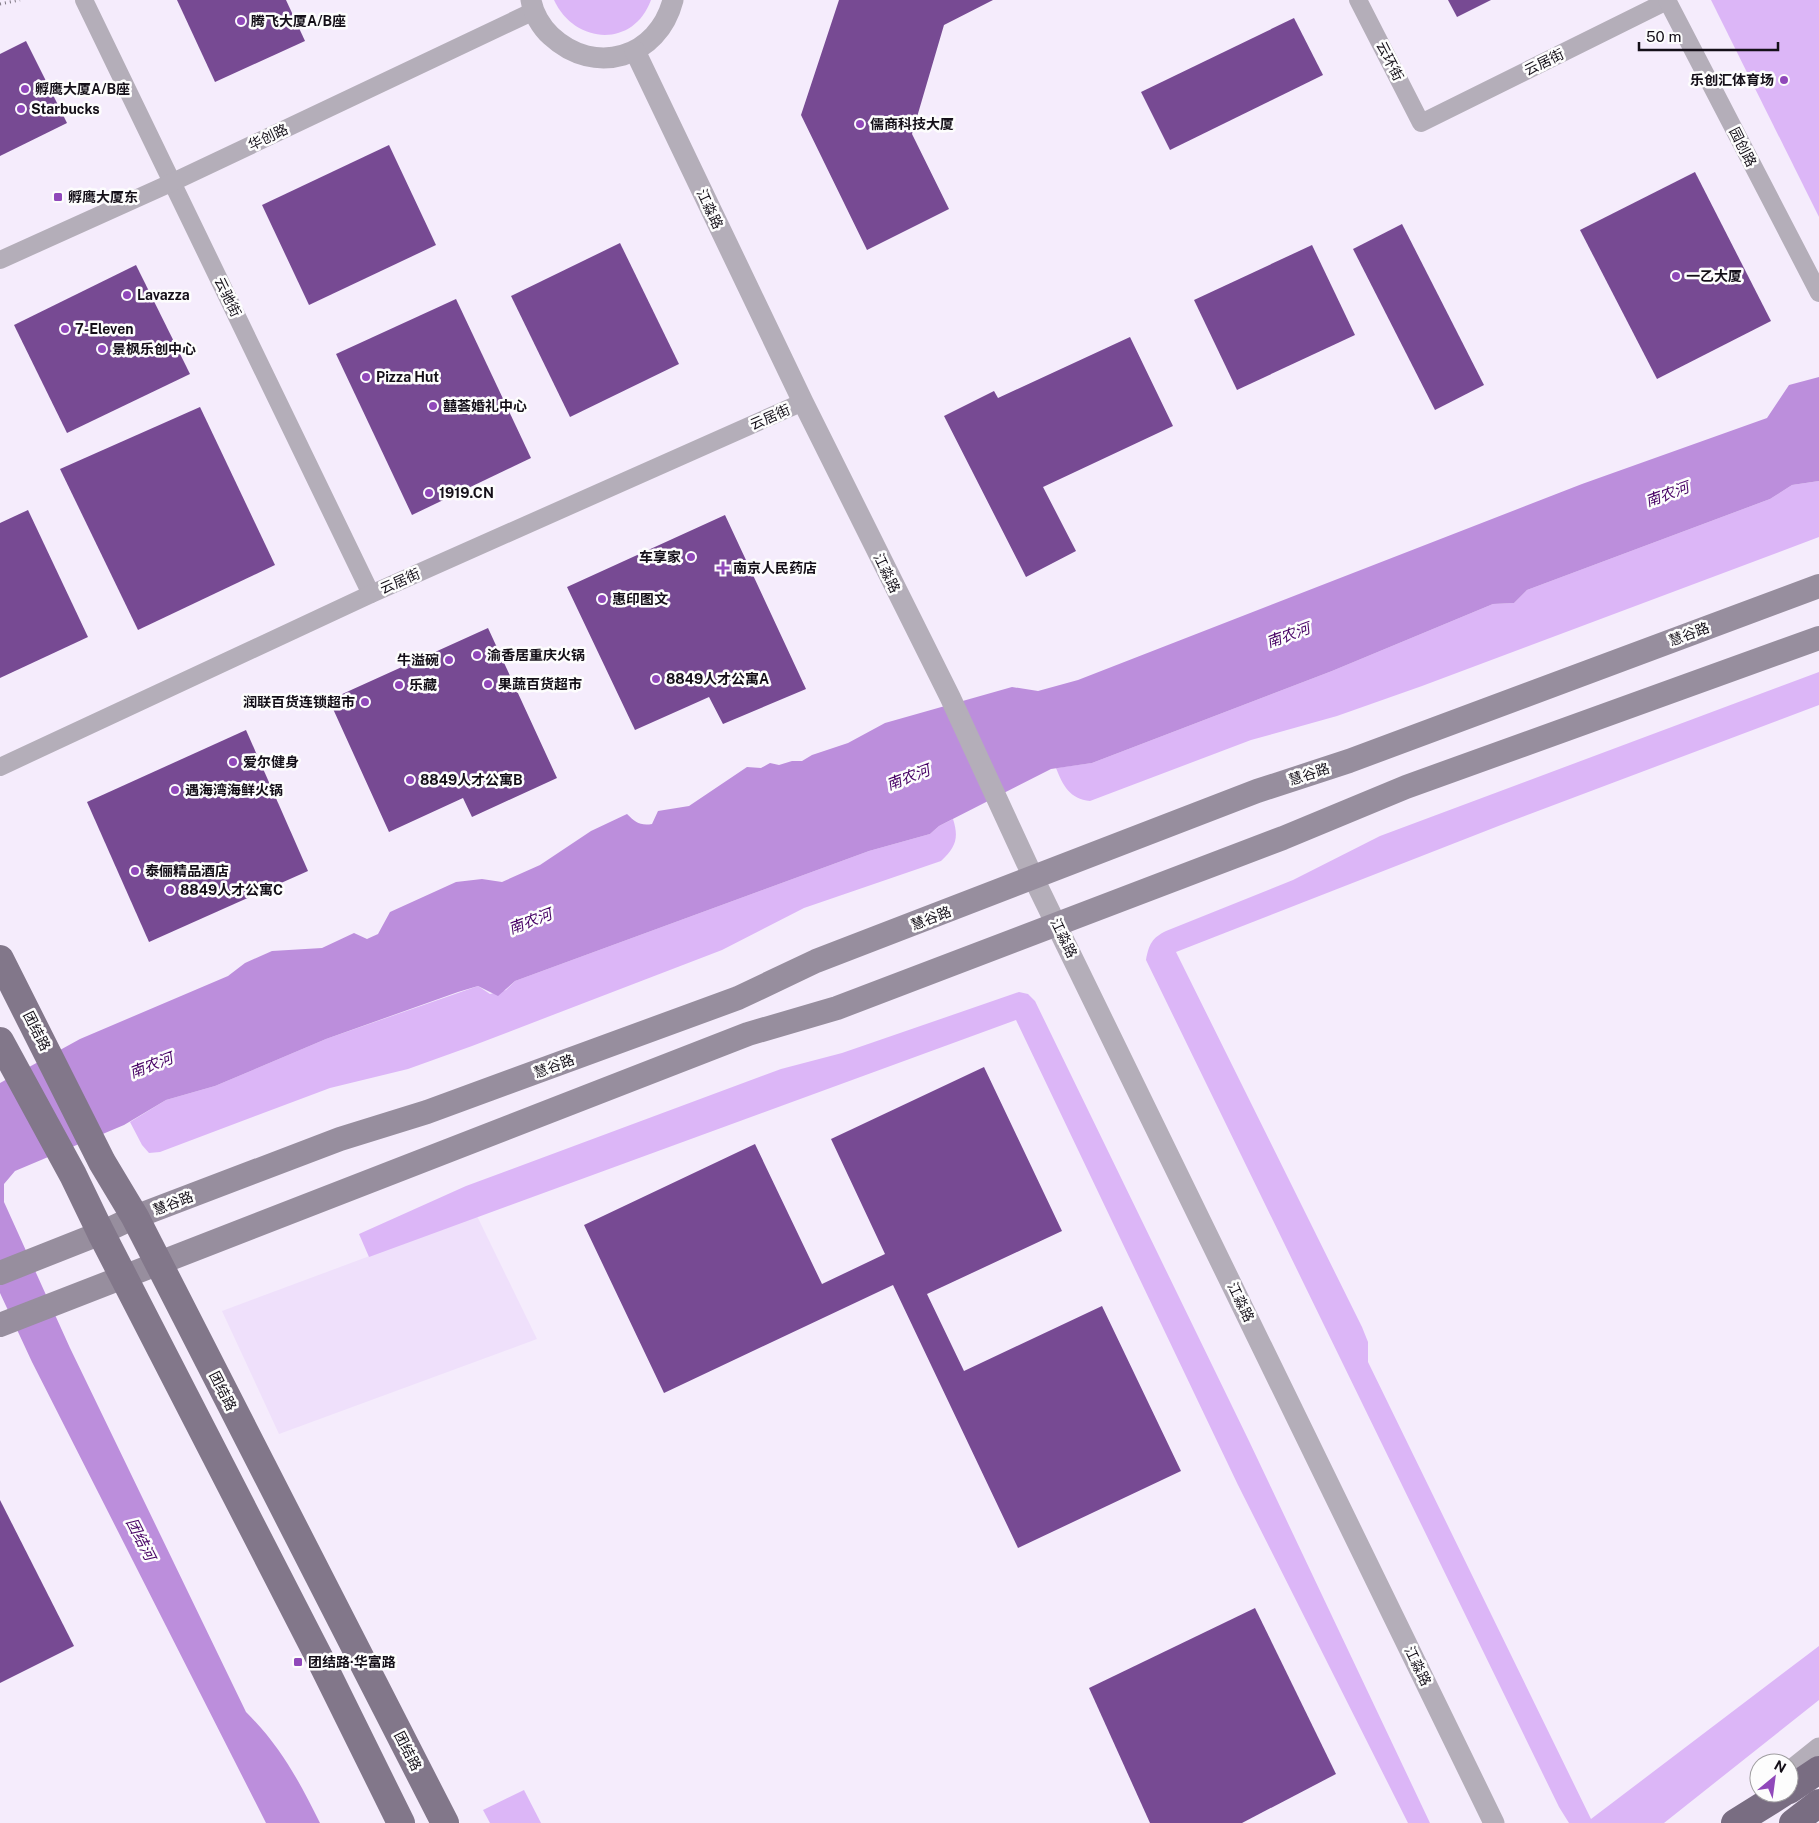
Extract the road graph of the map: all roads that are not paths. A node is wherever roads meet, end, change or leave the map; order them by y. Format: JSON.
{"nodes":[{"id":1,"x":84,"y":0,"type":"edge"},
{"id":2,"x":673,"y":0,"type":"edge"},
{"id":3,"x":1358,"y":0,"type":"edge"},
{"id":4,"x":1667,"y":1,"type":"edge"},
{"id":5,"x":533,"y":6,"type":"edge"},
{"id":6,"x":635,"y":51,"type":"junction"},
{"id":7,"x":1421,"y":122,"type":"joint"},
{"id":8,"x":173,"y":182,"type":"junction"},
{"id":9,"x":0,"y":260,"type":"edge"},
{"id":10,"x":1819,"y":293,"type":"edge"},
{"id":11,"x":803,"y":402,"type":"junction"},
{"id":12,"x":1819,"y":586,"type":"edge"},
{"id":13,"x":370,"y":594,"type":"junction"},
{"id":14,"x":1819,"y":638,"type":"edge"},
{"id":15,"x":0,"y":767,"type":"edge"},
{"id":16,"x":1034,"y":879,"type":"junction"},
{"id":17,"x":1057,"y":924,"type":"junction"},
{"id":18,"x":0,"y":959,"type":"edge"},
{"id":19,"x":3,"y":1047,"type":"edge"},
{"id":20,"x":135,"y":1217,"type":"junction"},
{"id":21,"x":101,"y":1233,"type":"junction"},
{"id":22,"x":158,"y":1262,"type":"junction"},
{"id":23,"x":0,"y":1272,"type":"edge"},
{"id":24,"x":123,"y":1276,"type":"junction"},
{"id":25,"x":0,"y":1325,"type":"edge"},
{"id":26,"x":1819,"y":1748,"type":"edge"},
{"id":27,"x":1799,"y":1764,"type":"edge"},
{"id":28,"x":1819,"y":1770,"type":"edge"},
{"id":29,"x":1799,"y":1783,"type":"edge"},
{"id":30,"x":1751,"y":1803,"type":"edge"},
{"id":31,"x":1768,"y":1803,"type":"edge"},
{"id":32,"x":1819,"y":1803,"type":"edge"},
{"id":33,"x":401,"y":1823,"type":"edge"},
{"id":34,"x":445,"y":1823,"type":"edge"},
{"id":35,"x":1494,"y":1823,"type":"edge"},
{"id":36,"x":1726,"y":1823,"type":"edge"},
{"id":37,"x":1735,"y":1823,"type":"edge"},
{"id":38,"x":1793,"y":1823,"type":"edge"}],
"edges":[{"from":1,"to":8,"type":"street","name":"云驰街"},
{"from":2,"to":6,"type":"street"},
{"from":3,"to":7,"type":"street","name":"云环街"},
{"from":4,"to":7,"type":"street","name":"云居街"},
{"from":4,"to":10,"type":"street","name":"园创路"},
{"from":5,"to":6,"type":"street"},
{"from":5,"to":8,"type":"street","name":"华创路"},
{"from":6,"to":11,"type":"street","name":"江淼路"},
{"from":8,"to":9,"type":"street","name":"华创路"},
{"from":8,"to":13,"type":"street","name":"云驰街"},
{"from":11,"to":13,"type":"street","name":"云居街"},
{"from":11,"to":16,"type":"street","name":"江淼路"},
{"from":12,"to":16,"type":"main road","name":"慧谷路"},
{"from":13,"to":15,"type":"street","name":"云居街"},
{"from":14,"to":17,"type":"main road"},
{"from":16,"to":17,"type":"street","name":"江淼路"},
{"from":16,"to":20,"type":"main road","name":"慧谷路"},
{"from":17,"to":22,"type":"main road"},
{"from":17,"to":35,"type":"street","name":"江淼路"},
{"from":18,"to":20,"type":"main road","name":"团结路"},
{"from":19,"to":21,"type":"main road"},
{"from":20,"to":21,"type":"main road","name":"慧谷路"},
{"from":20,"to":22,"type":"main road","name":"团结路"},
{"from":21,"to":23,"type":"main road","name":"慧谷路"},
{"from":21,"to":24,"type":"main road"},
{"from":22,"to":24,"type":"main road"},
{"from":22,"to":34,"type":"main road","name":"团结路"},
{"from":24,"to":25,"type":"main road"},
{"from":24,"to":33,"type":"main road"},
{"from":26,"to":27,"type":"street"},
{"from":28,"to":29,"type":"highway"},
{"from":30,"to":36,"type":"street"},
{"from":31,"to":37,"type":"highway"},
{"from":32,"to":38,"type":"highway"}]}
